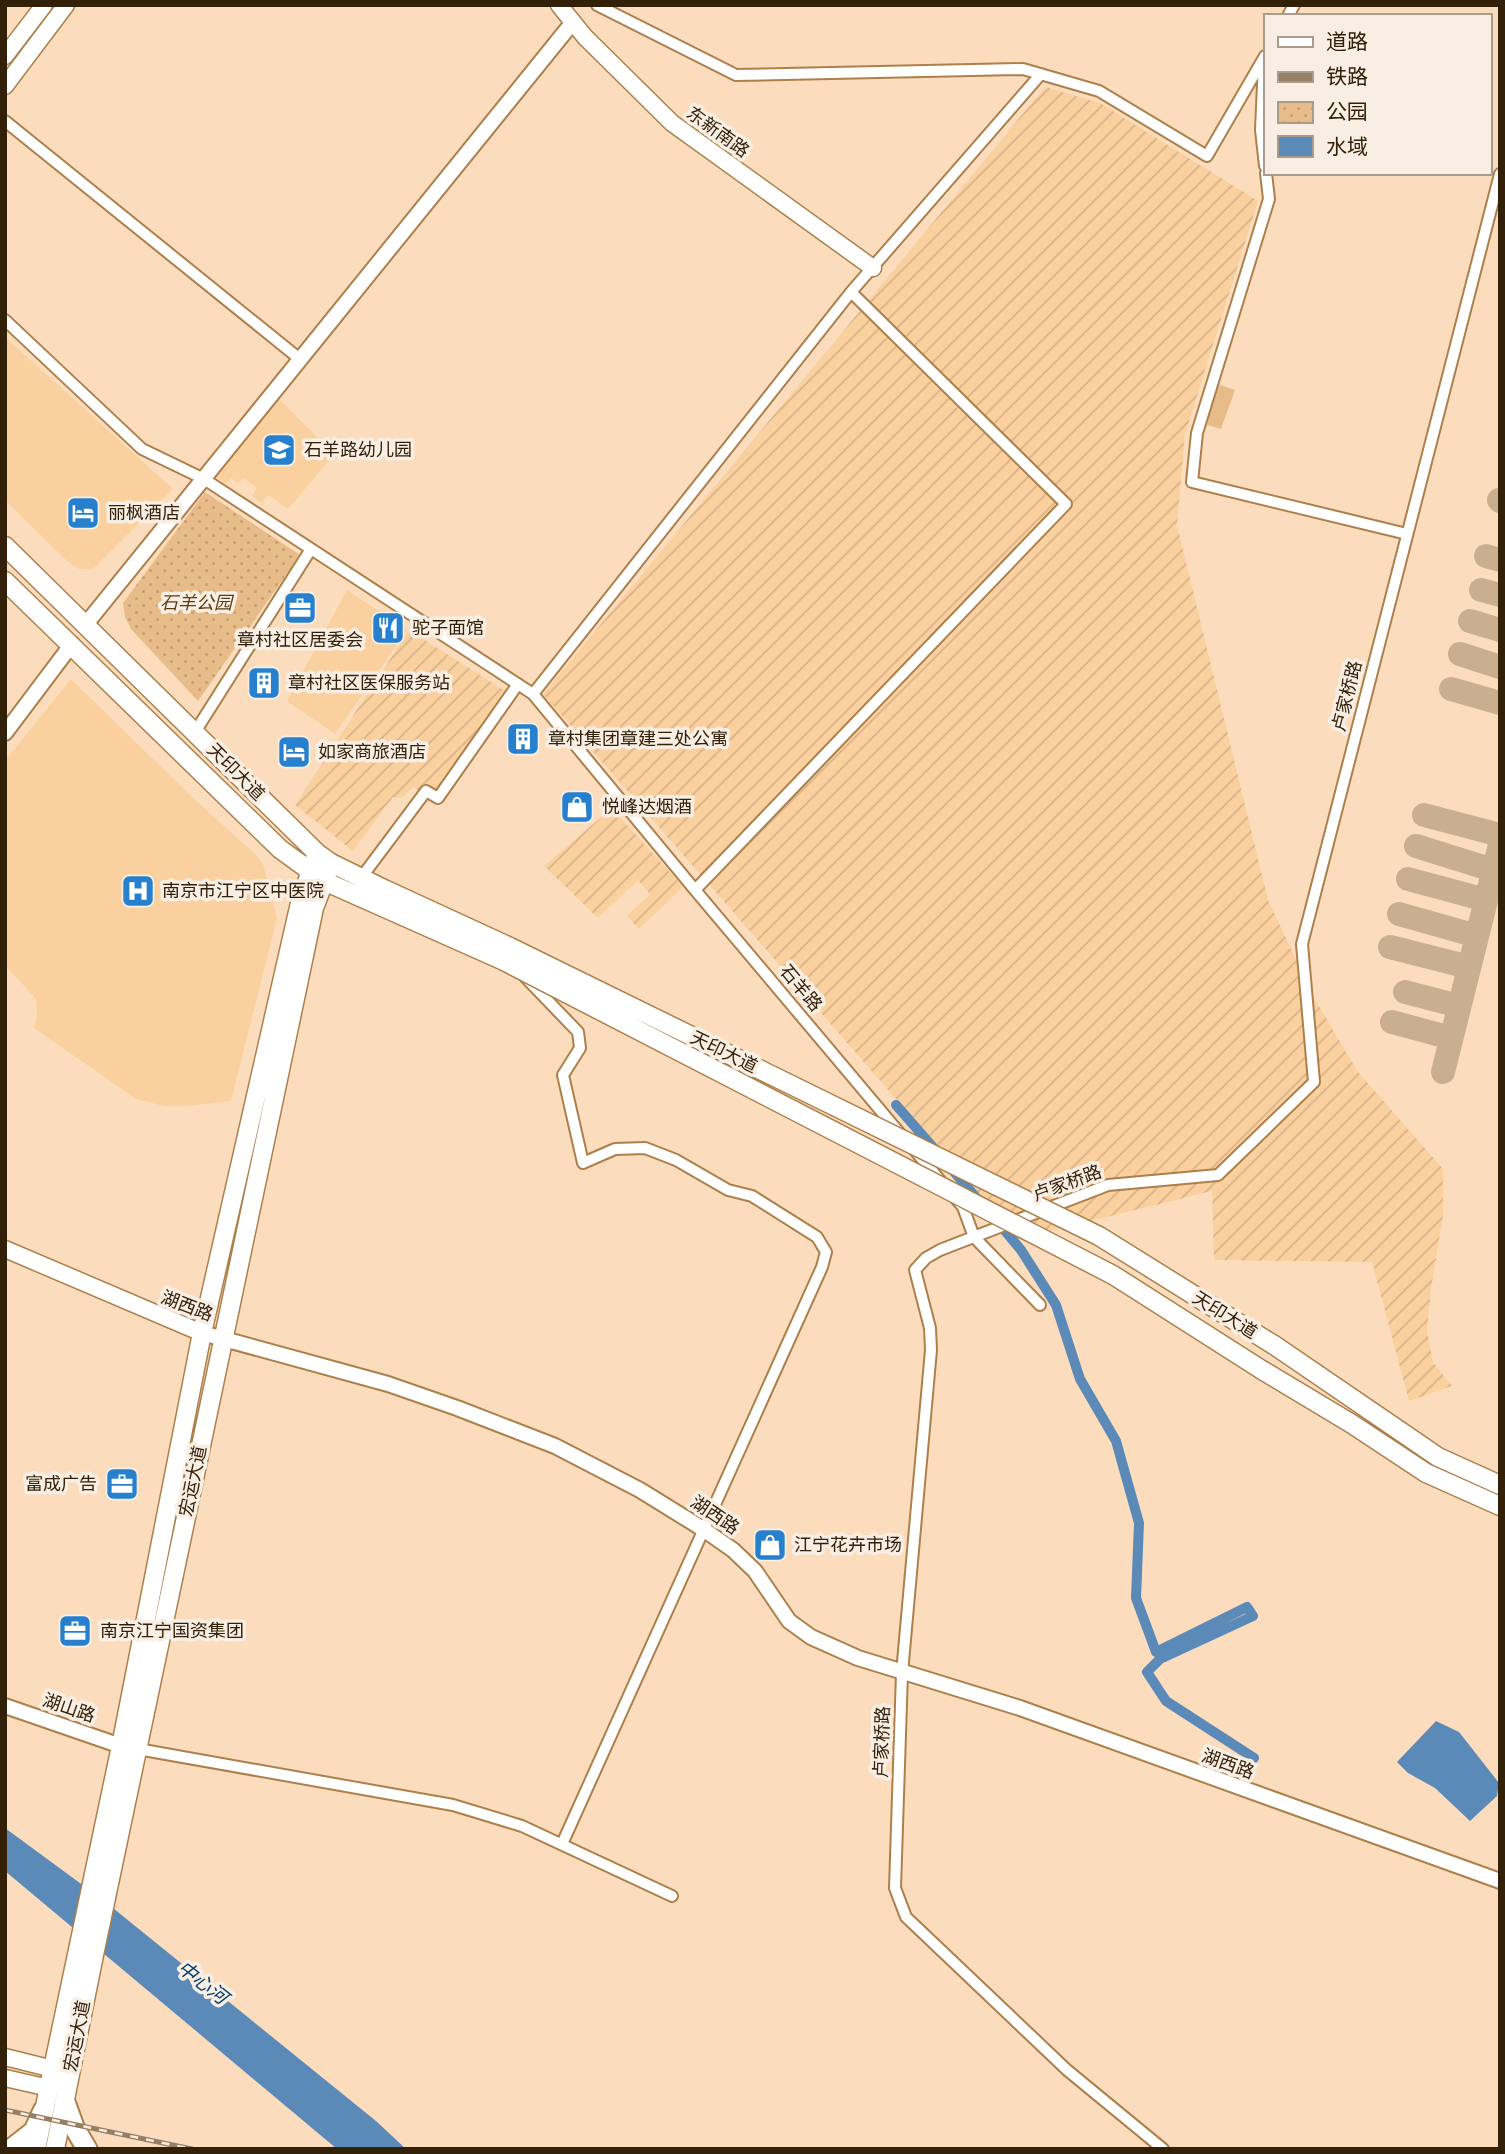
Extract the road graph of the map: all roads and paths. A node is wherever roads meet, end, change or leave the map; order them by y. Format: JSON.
{"nodes":[{"id":1,"x":44,"y":5,"type":"edge"},
{"id":2,"x":66,"y":5,"type":"edge"},
{"id":3,"x":559,"y":5,"type":"edge"},
{"id":4,"x":597,"y":5,"type":"edge"},
{"id":5,"x":573,"y":22,"type":"junction"},
{"id":6,"x":5,"y":56,"type":"edge"},
{"id":7,"x":1264,"y":59,"type":"edge"},
{"id":8,"x":1041,"y":74,"type":"junction"},
{"id":9,"x":1264,"y":75,"type":"edge"},
{"id":10,"x":5,"y":86,"type":"edge"},
{"id":11,"x":5,"y":121,"type":"edge"},
{"id":12,"x":1264,"y":157,"type":"edge"},
{"id":13,"x":1500,"y":174,"type":"edge"},
{"id":14,"x":1266,"y":175,"type":"edge"},
{"id":15,"x":873,"y":268,"type":"junction"},
{"id":16,"x":851,"y":292,"type":"junction"},
{"id":17,"x":5,"y":320,"type":"edge"},
{"id":18,"x":301,"y":360,"type":"junction"},
{"id":19,"x":204,"y":479,"type":"junction"},
{"id":20,"x":1407,"y":534,"type":"junction"},
{"id":21,"x":5,"y":546,"type":"edge"},
{"id":22,"x":311,"y":549,"type":"junction"},
{"id":23,"x":5,"y":581,"type":"edge"},
{"id":24,"x":86,"y":624,"type":"junction"},
{"id":25,"x":72,"y":644,"type":"junction"},
{"id":26,"x":518,"y":684,"type":"junction"},
{"id":27,"x":533,"y":694,"type":"junction"},
{"id":28,"x":195,"y":732,"type":"junction"},
{"id":29,"x":5,"y":733,"type":"edge"},
{"id":30,"x":324,"y":858,"type":"junction"},
{"id":31,"x":317,"y":876,"type":"junction"},
{"id":32,"x":361,"y":878,"type":"junction"},
{"id":33,"x":695,"y":890,"type":"junction"},
{"id":34,"x":507,"y":954,"type":"junction"},
{"id":35,"x":974,"y":1237,"type":"junction"},
{"id":36,"x":5,"y":1249,"type":"edge"},
{"id":37,"x":1040,"y":1306,"type":"dead end"},
{"id":38,"x":202,"y":1333,"type":"junction"},
{"id":39,"x":222,"y":1339,"type":"junction"},
{"id":40,"x":1500,"y":1485,"type":"edge"},
{"id":41,"x":1500,"y":1506,"type":"edge"},
{"id":42,"x":703,"y":1529,"type":"junction"},
{"id":43,"x":902,"y":1673,"type":"junction"},
{"id":44,"x":5,"y":1706,"type":"edge"},
{"id":45,"x":129,"y":1747,"type":"junction"},
{"id":46,"x":562,"y":1844,"type":"junction"},
{"id":47,"x":1500,"y":1881,"type":"edge"},
{"id":48,"x":672,"y":1896,"type":"dead end"},
{"id":49,"x":87,"y":1949,"type":"junction"},
{"id":50,"x":5,"y":2057,"type":"edge"},
{"id":51,"x":53,"y":2069,"type":"junction"},
{"id":52,"x":5,"y":2078,"type":"edge"},
{"id":53,"x":49,"y":2088,"type":"junction"},
{"id":54,"x":65,"y":2102,"type":"junction"},
{"id":55,"x":43,"y":2111,"type":"junction"},
{"id":56,"x":11,"y":2149,"type":"edge"},
{"id":57,"x":36,"y":2149,"type":"edge"},
{"id":58,"x":55,"y":2149,"type":"edge"},
{"id":59,"x":87,"y":2149,"type":"edge"},
{"id":60,"x":1163,"y":2149,"type":"edge"}],
"edges":[{"from":1,"to":6,"type":"main road"},
{"from":2,"to":10,"type":"main road"},
{"from":3,"to":5,"type":"main road","name":"东新南路"},
{"from":4,"to":8,"type":"street"},
{"from":5,"to":15,"type":"main road","name":"东新南路"},
{"from":5,"to":18,"type":"street"},
{"from":7,"to":8,"type":"street"},
{"from":8,"to":15,"type":"street"},
{"from":9,"to":12,"type":"street"},
{"from":11,"to":18,"type":"street"},
{"from":13,"to":20,"type":"street","name":"卢家桥路"},
{"from":14,"to":20,"type":"street"},
{"from":15,"to":16,"type":"street"},
{"from":16,"to":27,"type":"street"},
{"from":16,"to":33,"type":"street"},
{"from":17,"to":19,"type":"street","name":"石羊路"},
{"from":18,"to":19,"type":"street"},
{"from":19,"to":22,"type":"street","name":"石羊路"},
{"from":19,"to":24,"type":"street"},
{"from":20,"to":35,"type":"street","name":"卢家桥路"},
{"from":21,"to":24,"type":"main road","name":"天印大道"},
{"from":22,"to":26,"type":"street","name":"石羊路"},
{"from":22,"to":28,"type":"street"},
{"from":23,"to":25,"type":"main road","name":"天印大道"},
{"from":24,"to":28,"type":"main road","name":"天印大道"},
{"from":25,"to":29,"type":"street"},
{"from":25,"to":31,"type":"main road","name":"天印大道"},
{"from":26,"to":27,"type":"street","name":"石羊路"},
{"from":26,"to":32,"type":"street"},
{"from":27,"to":33,"type":"street","name":"石羊路"},
{"from":28,"to":30,"type":"main road","name":"天印大道"},
{"from":30,"to":31,"type":"main road","name":"宏运大道"},
{"from":30,"to":32,"type":"main road","name":"天印大道"},
{"from":31,"to":34,"type":"main road","name":"天印大道"},
{"from":31,"to":38,"type":"main road","name":"宏运大道"},
{"from":31,"to":39,"type":"main road","name":"宏运大道"},
{"from":32,"to":34,"type":"main road","name":"天印大道"},
{"from":33,"to":35,"type":"street","name":"石羊路"},
{"from":34,"to":40,"type":"main road","name":"天印大道","bridge":true},
{"from":34,"to":41,"type":"main road","name":"天印大道","bridge":true},
{"from":34,"to":42,"type":"street"},
{"from":35,"to":37,"type":"street","name":"石羊路"},
{"from":35,"to":43,"type":"street","name":"卢家桥路"},
{"from":36,"to":38,"type":"main road","name":"湖西路"},
{"from":38,"to":39,"type":"street","name":"湖西路"},
{"from":38,"to":45,"type":"main road","name":"宏运大道"},
{"from":39,"to":42,"type":"street","name":"湖西路"},
{"from":39,"to":45,"type":"main road","name":"宏运大道"},
{"from":42,"to":43,"type":"street","name":"湖西路"},
{"from":42,"to":46,"type":"street"},
{"from":43,"to":47,"type":"street","name":"湖西路"},
{"from":43,"to":60,"type":"street","name":"卢家桥路"},
{"from":44,"to":45,"type":"street","name":"湖山路"},
{"from":45,"to":46,"type":"street"},
{"from":45,"to":49,"type":"main road","name":"宏运大道"},
{"from":45,"to":49,"type":"main road","name":"宏运大道"},
{"from":46,"to":48,"type":"street"},
{"from":49,"to":51,"type":"main road","name":"宏运大道"},
{"from":49,"to":54,"type":"main road","name":"宏运大道"},
{"from":50,"to":51,"type":"main road"},
{"from":51,"to":53,"type":"main road","name":"宏运大道"},
{"from":52,"to":53,"type":"main road"},
{"from":53,"to":55,"type":"main road","name":"宏运大道"},
{"from":54,"to":58,"type":"main road","name":"宏运大道"},
{"from":54,"to":59,"type":"highway"},
{"from":55,"to":56,"type":"highway"},
{"from":55,"to":57,"type":"main road","name":"宏运大道"}]}
